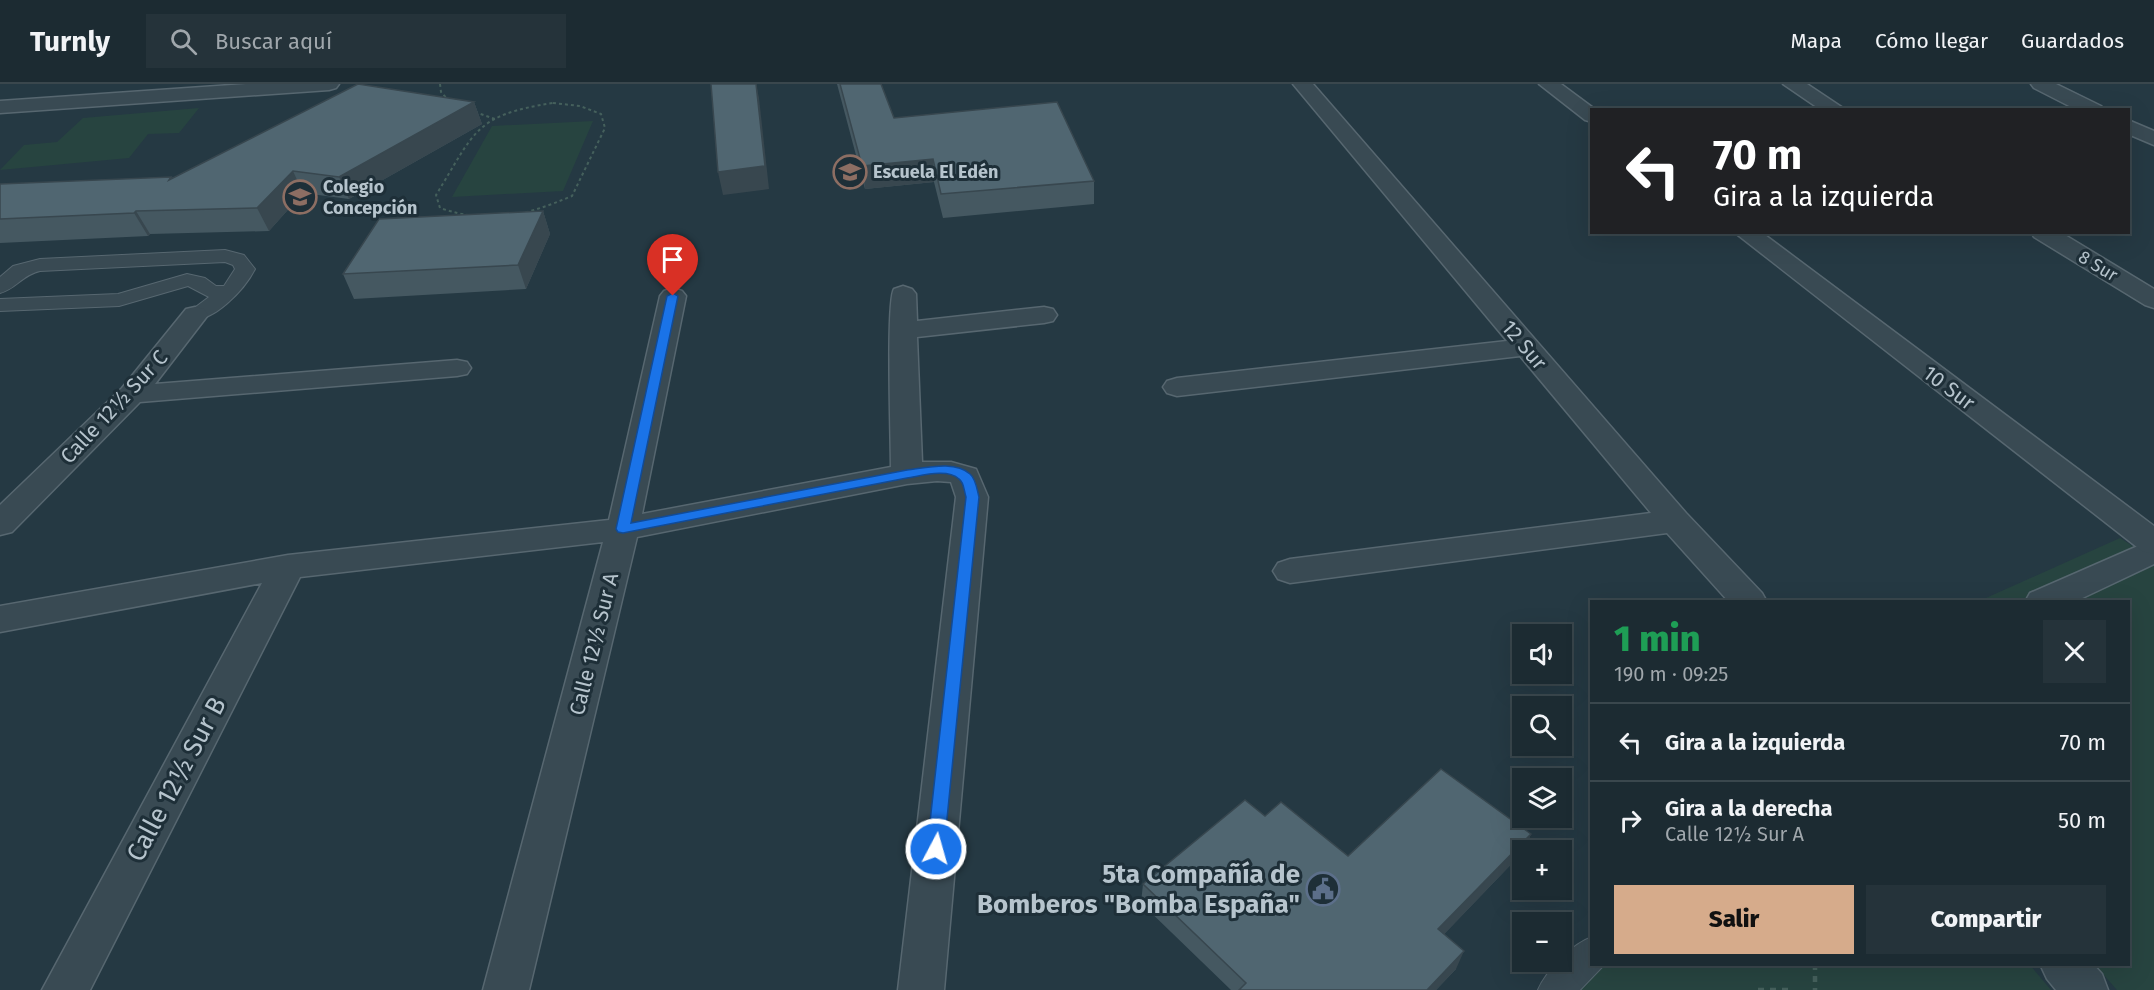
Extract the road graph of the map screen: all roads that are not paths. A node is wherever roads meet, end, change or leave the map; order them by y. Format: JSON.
{"nodes":[{"id":1,"x":329,"y":84,"type":"edge"},
{"id":2,"x":1303,"y":84,"type":"edge"},
{"id":3,"x":1549,"y":84,"type":"edge"},
{"id":4,"x":1793,"y":84,"type":"edge"},
{"id":5,"x":2041,"y":84,"type":"edge"},
{"id":6,"x":257,"y":87,"type":"edge"},
{"id":7,"x":0,"y":107,"type":"edge"},
{"id":8,"x":1833,"y":108,"type":"edge"},
{"id":9,"x":2090,"y":108,"type":"edge"},
{"id":10,"x":1590,"y":115,"type":"edge"},
{"id":11,"x":2130,"y":127,"type":"edge"},
{"id":12,"x":2154,"y":139,"type":"edge"},
{"id":13,"x":1748,"y":234,"type":"edge"},
{"id":14,"x":2045,"y":234,"type":"edge"},
{"id":15,"x":0,"y":286,"type":"edge"},
{"id":16,"x":229,"y":292,"type":"junction"},
{"id":17,"x":903,"y":294,"type":"dead end"},
{"id":18,"x":673,"y":296,"type":"dead end"},
{"id":19,"x":2154,"y":300,"type":"edge"},
{"id":20,"x":0,"y":305,"type":"edge"},
{"id":21,"x":195,"y":315,"type":"joint"},
{"id":22,"x":1044,"y":315,"type":"dead end"},
{"id":23,"x":902,"y":331,"type":"junction"},
{"id":24,"x":1526,"y":347,"type":"junction"},
{"id":25,"x":457,"y":368,"type":"dead end"},
{"id":26,"x":1177,"y":387,"type":"dead end"},
{"id":27,"x":132,"y":394,"type":"junction"},
{"id":28,"x":907,"y":474,"type":"junction"},
{"id":29,"x":1675,"y":521,"type":"junction"},
{"id":30,"x":0,"y":524,"type":"edge"},
{"id":31,"x":623,"y":529,"type":"junction"},
{"id":32,"x":2154,"y":543,"type":"edge"},
{"id":33,"x":2154,"y":550,"type":"edge"},
{"id":34,"x":288,"y":567,"type":"junction"},
{"id":35,"x":1290,"y":571,"type":"dead end"},
{"id":36,"x":1748,"y":600,"type":"edge"},
{"id":37,"x":2046,"y":600,"type":"edge"},
{"id":38,"x":0,"y":619,"type":"edge"},
{"id":39,"x":1590,"y":955,"type":"edge"},
{"id":40,"x":2065,"y":966,"type":"edge"},
{"id":41,"x":65,"y":990,"type":"edge"},
{"id":42,"x":506,"y":990,"type":"edge"},
{"id":43,"x":921,"y":990,"type":"edge"},
{"id":44,"x":1556,"y":990,"type":"edge"},
{"id":45,"x":2085,"y":990,"type":"edge"}],
"edges":[{"from":1,"to":6,"type":"street"},
{"from":2,"to":24,"type":"street","name":"12 Sur"},
{"from":3,"to":10,"type":"street"},
{"from":4,"to":8,"type":"street"},
{"from":5,"to":9,"type":"street"},
{"from":6,"to":7,"type":"street"},
{"from":11,"to":12,"type":"street"},
{"from":13,"to":32,"type":"street","name":"10 Sur"},
{"from":14,"to":19,"type":"street","name":"8 Sur"},
{"from":15,"to":16,"type":"lane","name":"Calle 12½ Sur C"},
{"from":16,"to":20,"type":"lane"},
{"from":16,"to":21,"type":"lane","name":"Calle 12½ Sur C"},
{"from":17,"to":23,"type":"street"},
{"from":18,"to":31,"type":"street","name":"Calle 12½ Sur A"},
{"from":21,"to":27,"type":"street","name":"Calle 12½ Sur C"},
{"from":22,"to":23,"type":"street"},
{"from":23,"to":28,"type":"street"},
{"from":24,"to":26,"type":"street"},
{"from":24,"to":29,"type":"street","name":"12 Sur"},
{"from":25,"to":27,"type":"street"},
{"from":27,"to":30,"type":"street","name":"Calle 12½ Sur C"},
{"from":28,"to":31,"type":"street"},
{"from":28,"to":43,"type":"street"},
{"from":29,"to":35,"type":"street"},
{"from":29,"to":36,"type":"street","name":"12 Sur"},
{"from":31,"to":34,"type":"street"},
{"from":31,"to":42,"type":"street","name":"Calle 12½ Sur A"},
{"from":33,"to":37,"type":"street"},
{"from":34,"to":38,"type":"street"},
{"from":34,"to":41,"type":"street","name":"Calle 12½ Sur B"},
{"from":39,"to":44,"type":"lane"},
{"from":40,"to":45,"type":"street"}]}
